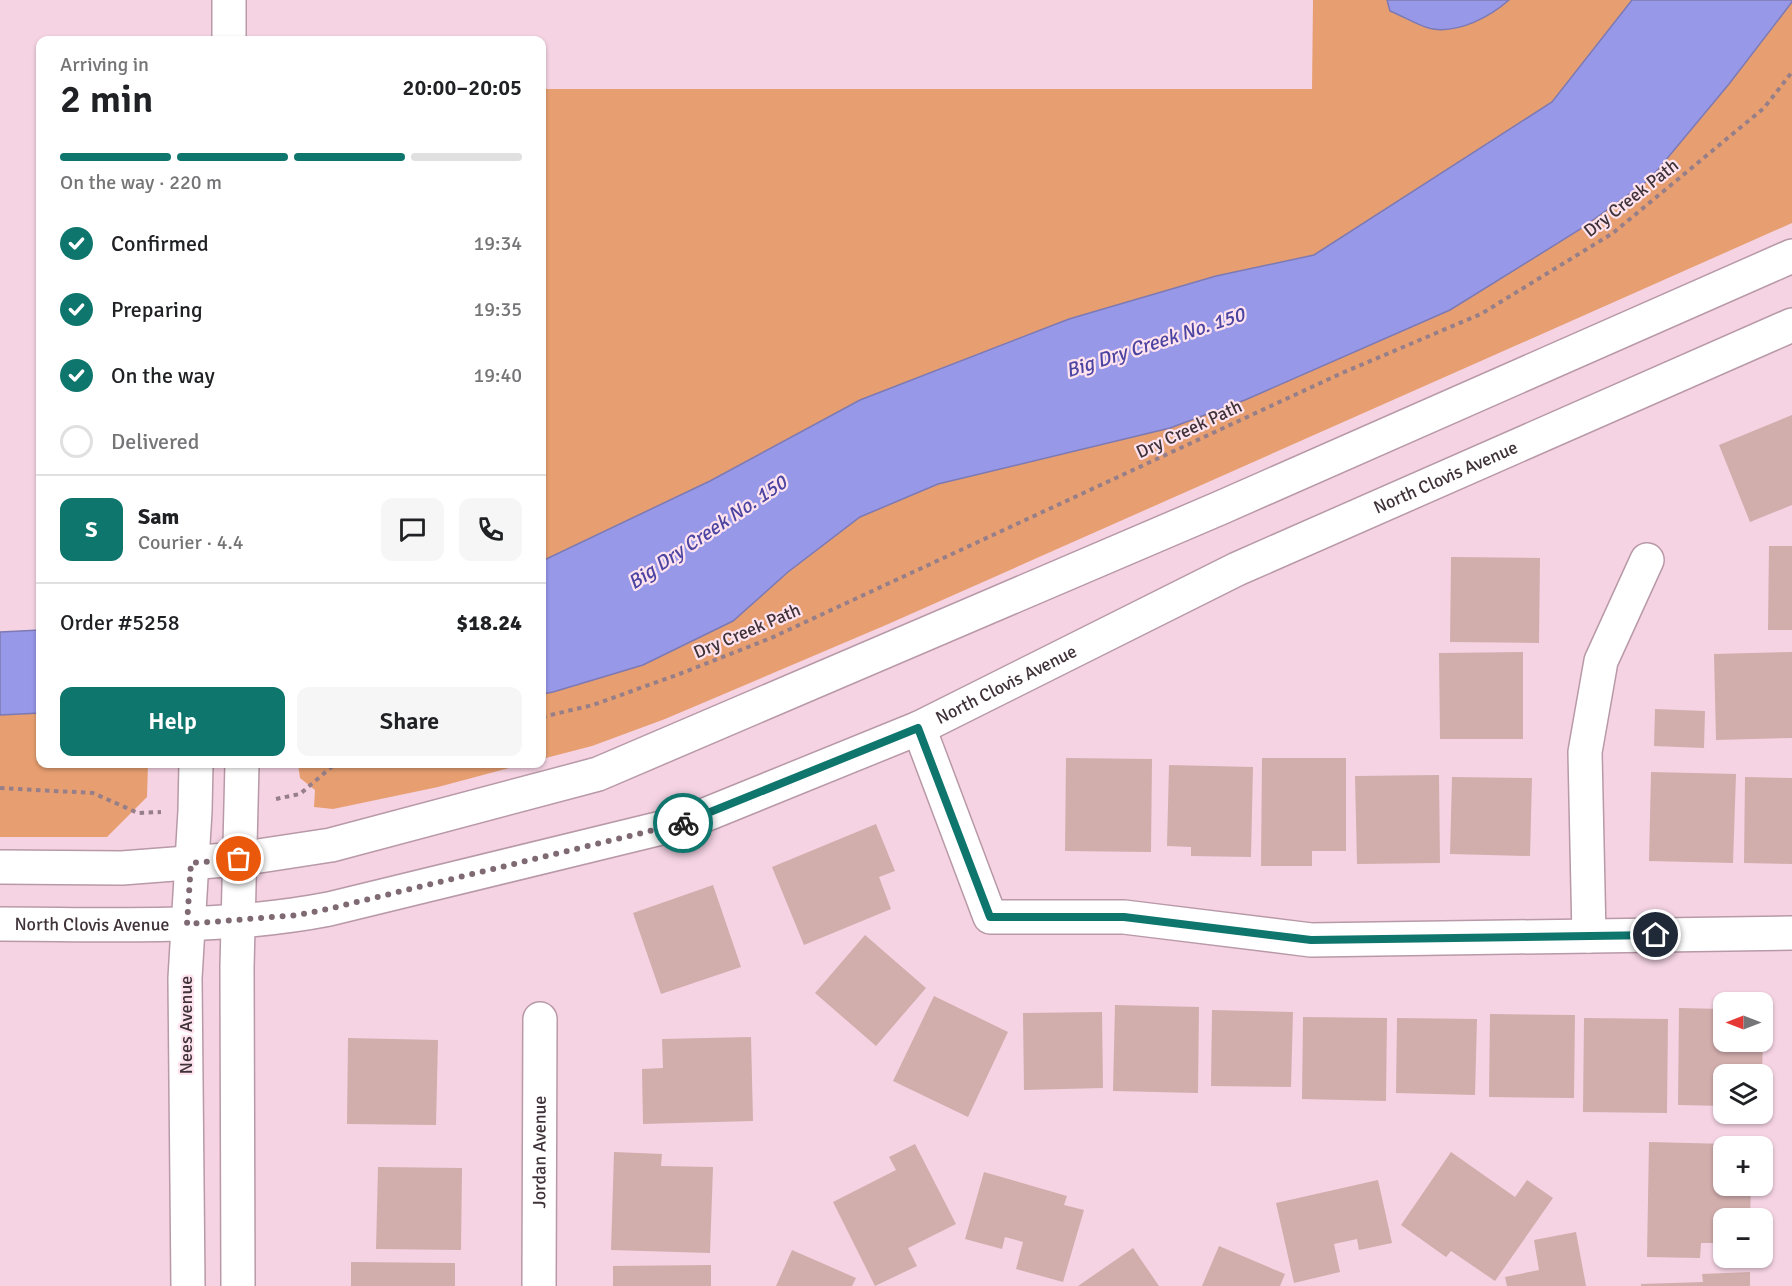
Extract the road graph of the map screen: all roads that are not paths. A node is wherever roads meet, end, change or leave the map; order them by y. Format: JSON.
{"nodes":[{"id":1,"x":229,"y":0,"type":"edge"},
{"id":2,"x":229,"y":36,"type":"edge"},
{"id":3,"x":1792,"y":256,"type":"edge"},
{"id":4,"x":1792,"y":325,"type":"edge"},
{"id":5,"x":1647,"y":560,"type":"dead end"},
{"id":6,"x":918,"y":728,"type":"junction"},
{"id":7,"x":196,"y":768,"type":"edge"},
{"id":8,"x":242,"y":768,"type":"edge"},
{"id":9,"x":239,"y":859,"type":"junction"},
{"id":10,"x":191,"y":863,"type":"junction"},
{"id":11,"x":0,"y":867,"type":"edge"},
{"id":12,"x":239,"y":921,"type":"junction"},
{"id":13,"x":0,"y":924,"type":"edge"},
{"id":14,"x":187,"y":924,"type":"junction"},
{"id":15,"x":1792,"y":933,"type":"edge"},
{"id":16,"x":1589,"y":936,"type":"junction"},
{"id":17,"x":540,"y":1019,"type":"dead end"},
{"id":18,"x":188,"y":1286,"type":"edge"},
{"id":19,"x":238,"y":1286,"type":"edge"},
{"id":20,"x":538,"y":1286,"type":"edge"}],
"edges":[{"from":1,"to":2,"type":"main road"},
{"from":3,"to":9,"type":"main road"},
{"from":4,"to":6,"type":"main road","name":"North Clovis Avenue"},
{"from":5,"to":16,"type":"main road"},
{"from":6,"to":12,"type":"main road","name":"North Clovis Avenue"},
{"from":6,"to":16,"type":"main road"},
{"from":7,"to":10,"type":"main road","name":"Nees Avenue"},
{"from":8,"to":9,"type":"main road"},
{"from":9,"to":10,"type":"main road"},
{"from":9,"to":12,"type":"main road"},
{"from":10,"to":11,"type":"main road"},
{"from":10,"to":14,"type":"main road","name":"Nees Avenue"},
{"from":12,"to":14,"type":"main road","name":"North Clovis Avenue"},
{"from":12,"to":19,"type":"main road"},
{"from":13,"to":14,"type":"main road","name":"North Clovis Avenue"},
{"from":14,"to":18,"type":"main road","name":"Nees Avenue"},
{"from":15,"to":16,"type":"main road"},
{"from":17,"to":20,"type":"main road","name":"Jordan Avenue"}]}
